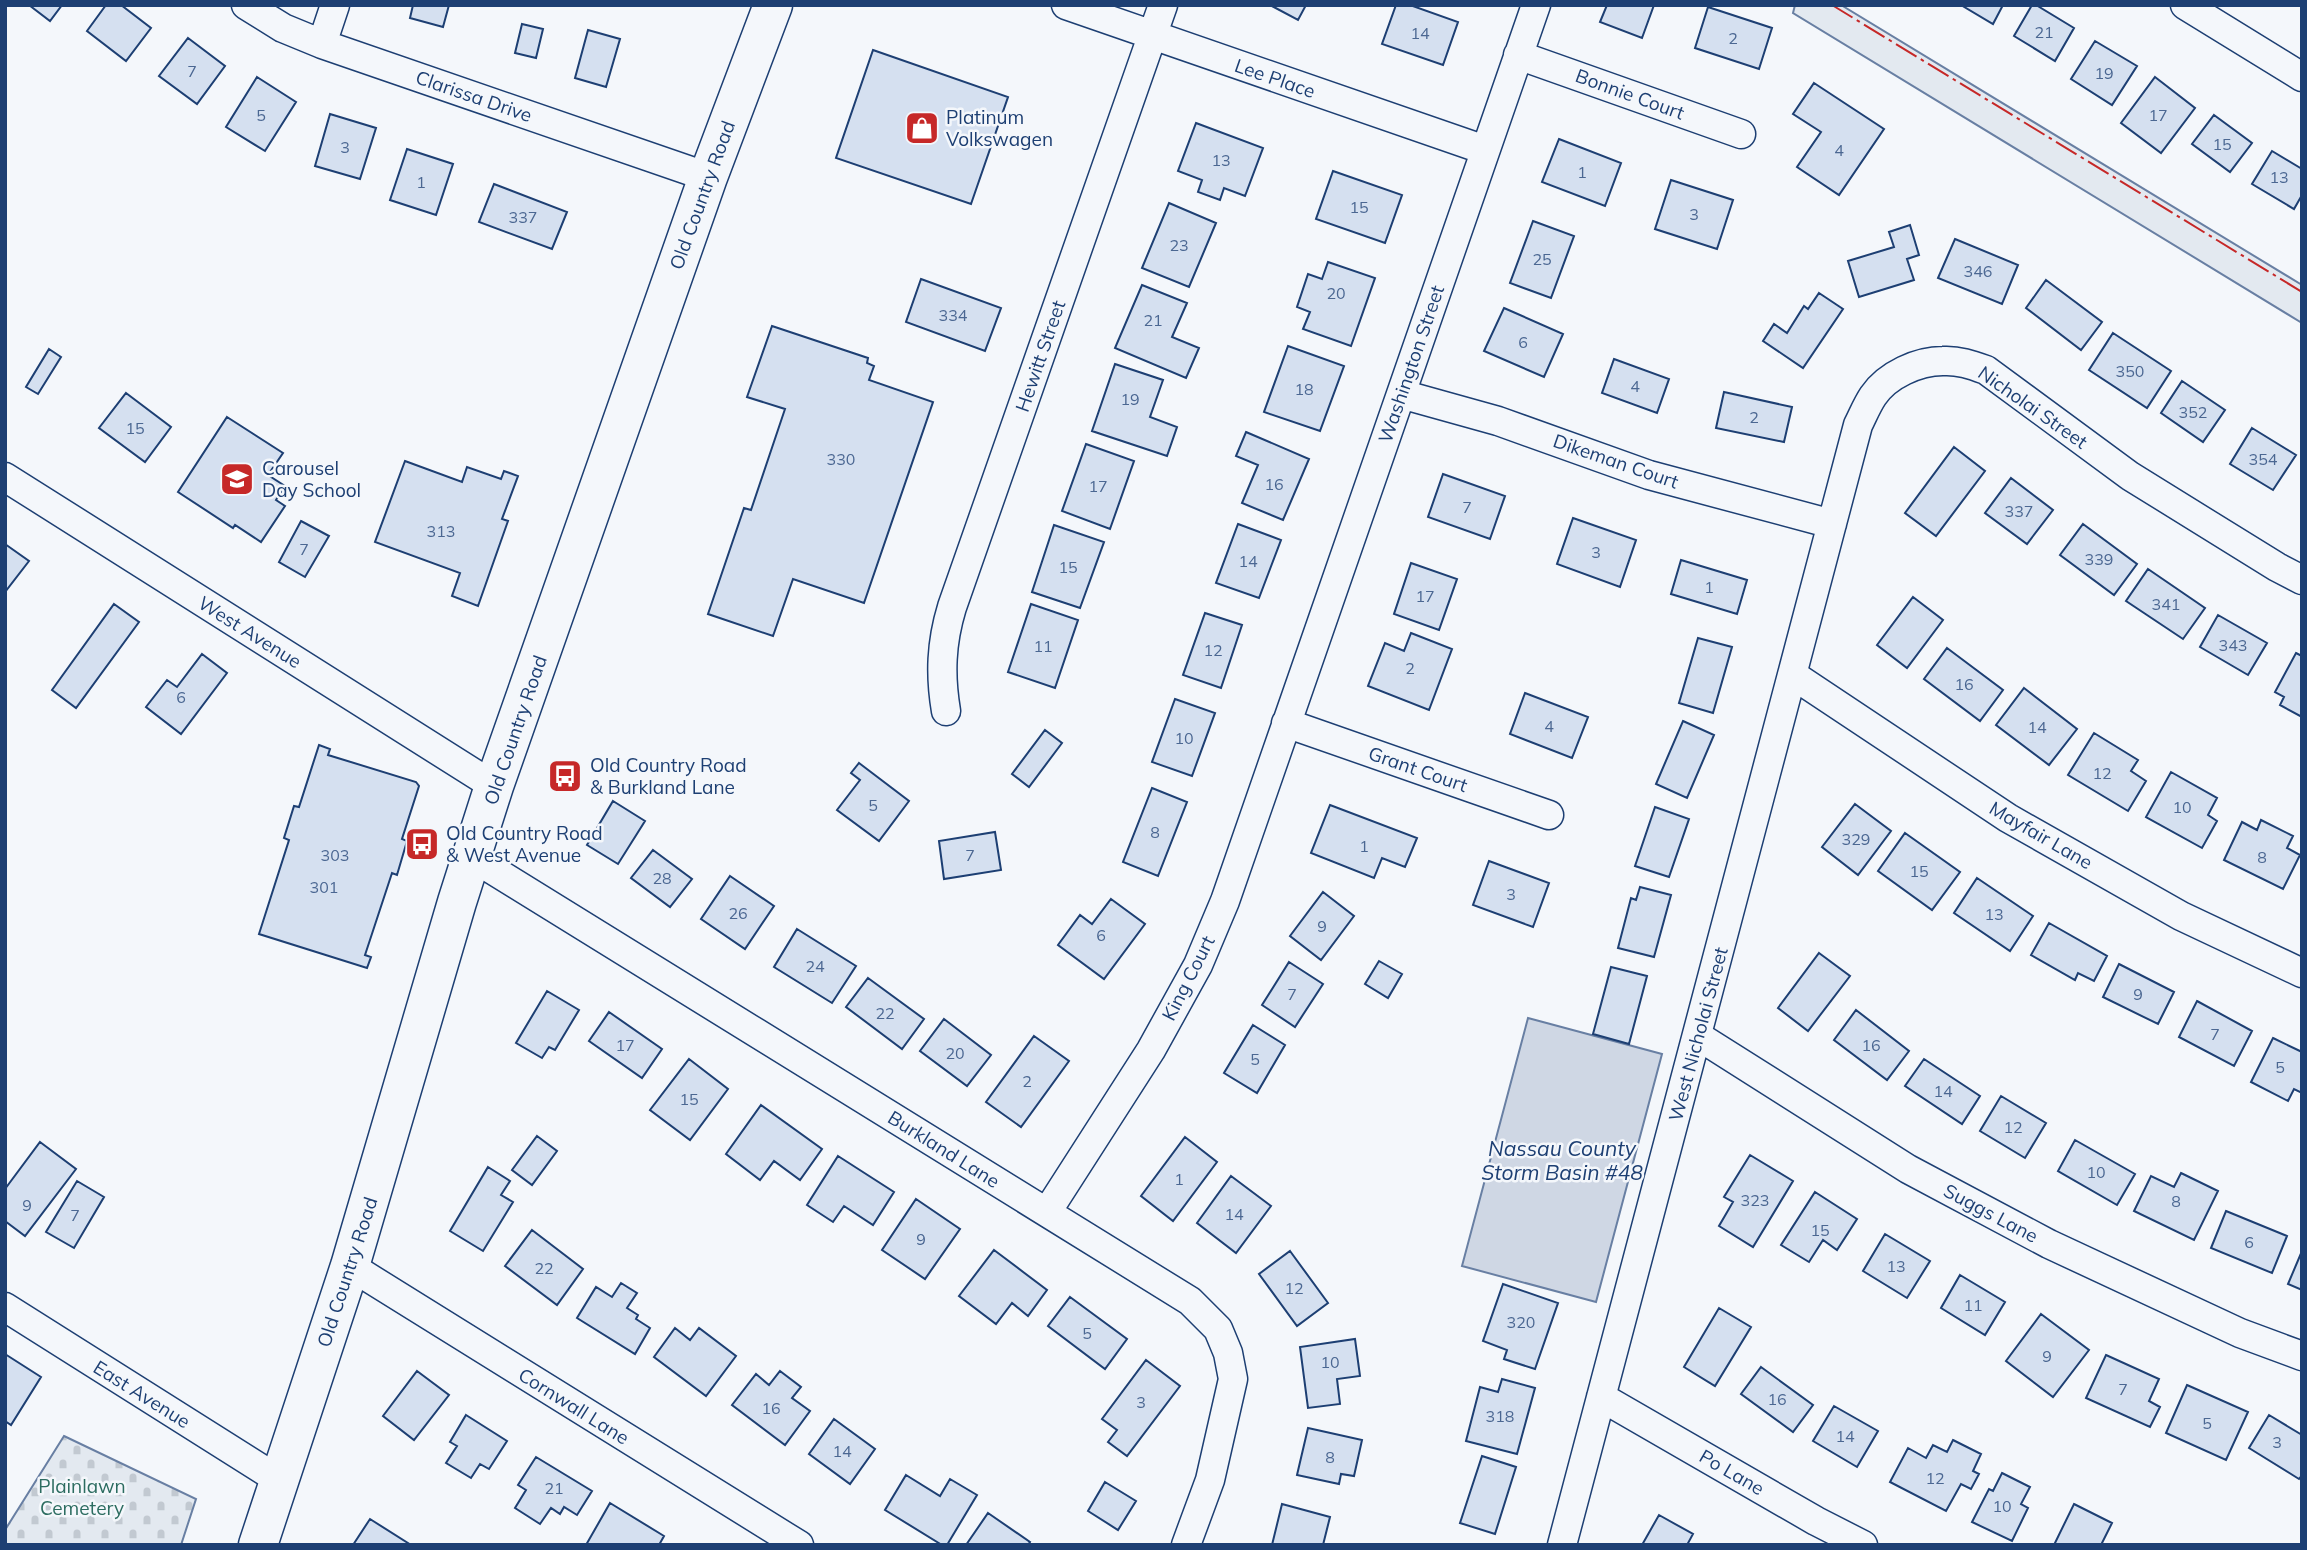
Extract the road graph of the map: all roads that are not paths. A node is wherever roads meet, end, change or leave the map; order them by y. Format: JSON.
{"nodes":[{"id":1,"x":246,"y":5,"type":"edge"},
{"id":2,"x":335,"y":5,"type":"edge"},
{"id":3,"x":773,"y":5,"type":"edge"},
{"id":4,"x":1066,"y":5,"type":"edge"},
{"id":5,"x":1163,"y":5,"type":"edge"},
{"id":6,"x":1536,"y":5,"type":"edge"},
{"id":7,"x":2185,"y":5,"type":"edge"},
{"id":8,"x":1152,"y":36,"type":"junction"},
{"id":9,"x":322,"y":44,"type":"junction"},
{"id":10,"x":1518,"y":55,"type":"junction"},
{"id":11,"x":2302,"y":77,"type":"edge"},
{"id":12,"x":1741,"y":134,"type":"dead end"},
{"id":13,"x":1485,"y":149,"type":"junction"},
{"id":14,"x":708,"y":177,"type":"junction"},
{"id":15,"x":1401,"y":394,"type":"junction"},
{"id":16,"x":5,"y":477,"type":"edge"},
{"id":17,"x":1832,"y":524,"type":"junction"},
{"id":18,"x":2302,"y":580,"type":"edge"},
{"id":19,"x":1793,"y":675,"type":"junction"},
{"id":20,"x":946,"y":711,"type":"dead end"},
{"id":21,"x":1286,"y":723,"type":"junction"},
{"id":22,"x":494,"y":786,"type":"junction"},
{"id":23,"x":1549,"y":815,"type":"dead end"},
{"id":24,"x":472,"y":858,"type":"junction"},
{"id":25,"x":2302,"y":973,"type":"edge"},
{"id":26,"x":1698,"y":1036,"type":"junction"},
{"id":27,"x":1047,"y":1212,"type":"junction"},
{"id":28,"x":350,"y":1266,"type":"junction"},
{"id":29,"x":5,"y":1307,"type":"edge"},
{"id":30,"x":2302,"y":1356,"type":"edge"},
{"id":31,"x":1601,"y":1396,"type":"junction"},
{"id":32,"x":279,"y":1480,"type":"junction"},
{"id":33,"x":258,"y":1545,"type":"edge"},
{"id":34,"x":799,"y":1545,"type":"edge"},
{"id":35,"x":1186,"y":1545,"type":"edge"},
{"id":36,"x":1562,"y":1545,"type":"edge"},
{"id":37,"x":1863,"y":1545,"type":"edge"}],
"edges":[{"from":1,"to":9,"type":"street","name":"Clarissa Drive"},
{"from":2,"to":9,"type":"street"},
{"from":3,"to":14,"type":"main road","name":"Old Country Road"},
{"from":4,"to":8,"type":"street","name":"Lee Place"},
{"from":5,"to":8,"type":"street","name":"Hewitt Street"},
{"from":6,"to":10,"type":"street","name":"Washington Street"},
{"from":7,"to":11,"type":"street"},
{"from":8,"to":13,"type":"street","name":"Lee Place"},
{"from":8,"to":20,"type":"street","name":"Hewitt Street"},
{"from":9,"to":14,"type":"street","name":"Clarissa Drive"},
{"from":10,"to":12,"type":"street","name":"Bonnie Court"},
{"from":10,"to":13,"type":"street","name":"Washington Street"},
{"from":13,"to":15,"type":"street","name":"Washington Street"},
{"from":14,"to":22,"type":"main road","name":"Old Country Road"},
{"from":15,"to":17,"type":"street","name":"Dikeman Court"},
{"from":15,"to":21,"type":"street","name":"Washington Street"},
{"from":16,"to":22,"type":"street","name":"West Avenue"},
{"from":17,"to":18,"type":"street","name":"Nicholai Street"},
{"from":17,"to":19,"type":"street","name":"West Nicholai Street"},
{"from":19,"to":25,"type":"street","name":"Mayfair Lane"},
{"from":19,"to":26,"type":"street","name":"West Nicholai Street"},
{"from":21,"to":23,"type":"street","name":"Grant Court"},
{"from":21,"to":27,"type":"street","name":"King Court"},
{"from":22,"to":24,"type":"main road","name":"Old Country Road"},
{"from":24,"to":27,"type":"street","name":"Burkland Lane"},
{"from":24,"to":28,"type":"main road","name":"Old Country Road"},
{"from":26,"to":30,"type":"street","name":"Suggs Lane"},
{"from":26,"to":31,"type":"street","name":"West Nicholai Street"},
{"from":27,"to":35,"type":"street","name":"Burkland Lane"},
{"from":28,"to":32,"type":"main road","name":"Old Country Road"},
{"from":28,"to":34,"type":"street","name":"Cornwall Lane"},
{"from":29,"to":32,"type":"street","name":"East Avenue"},
{"from":31,"to":36,"type":"street","name":"West Nicholai Street"},
{"from":31,"to":37,"type":"street","name":"Po Lane"},
{"from":32,"to":33,"type":"main road","name":"Old Country Road"}]}
